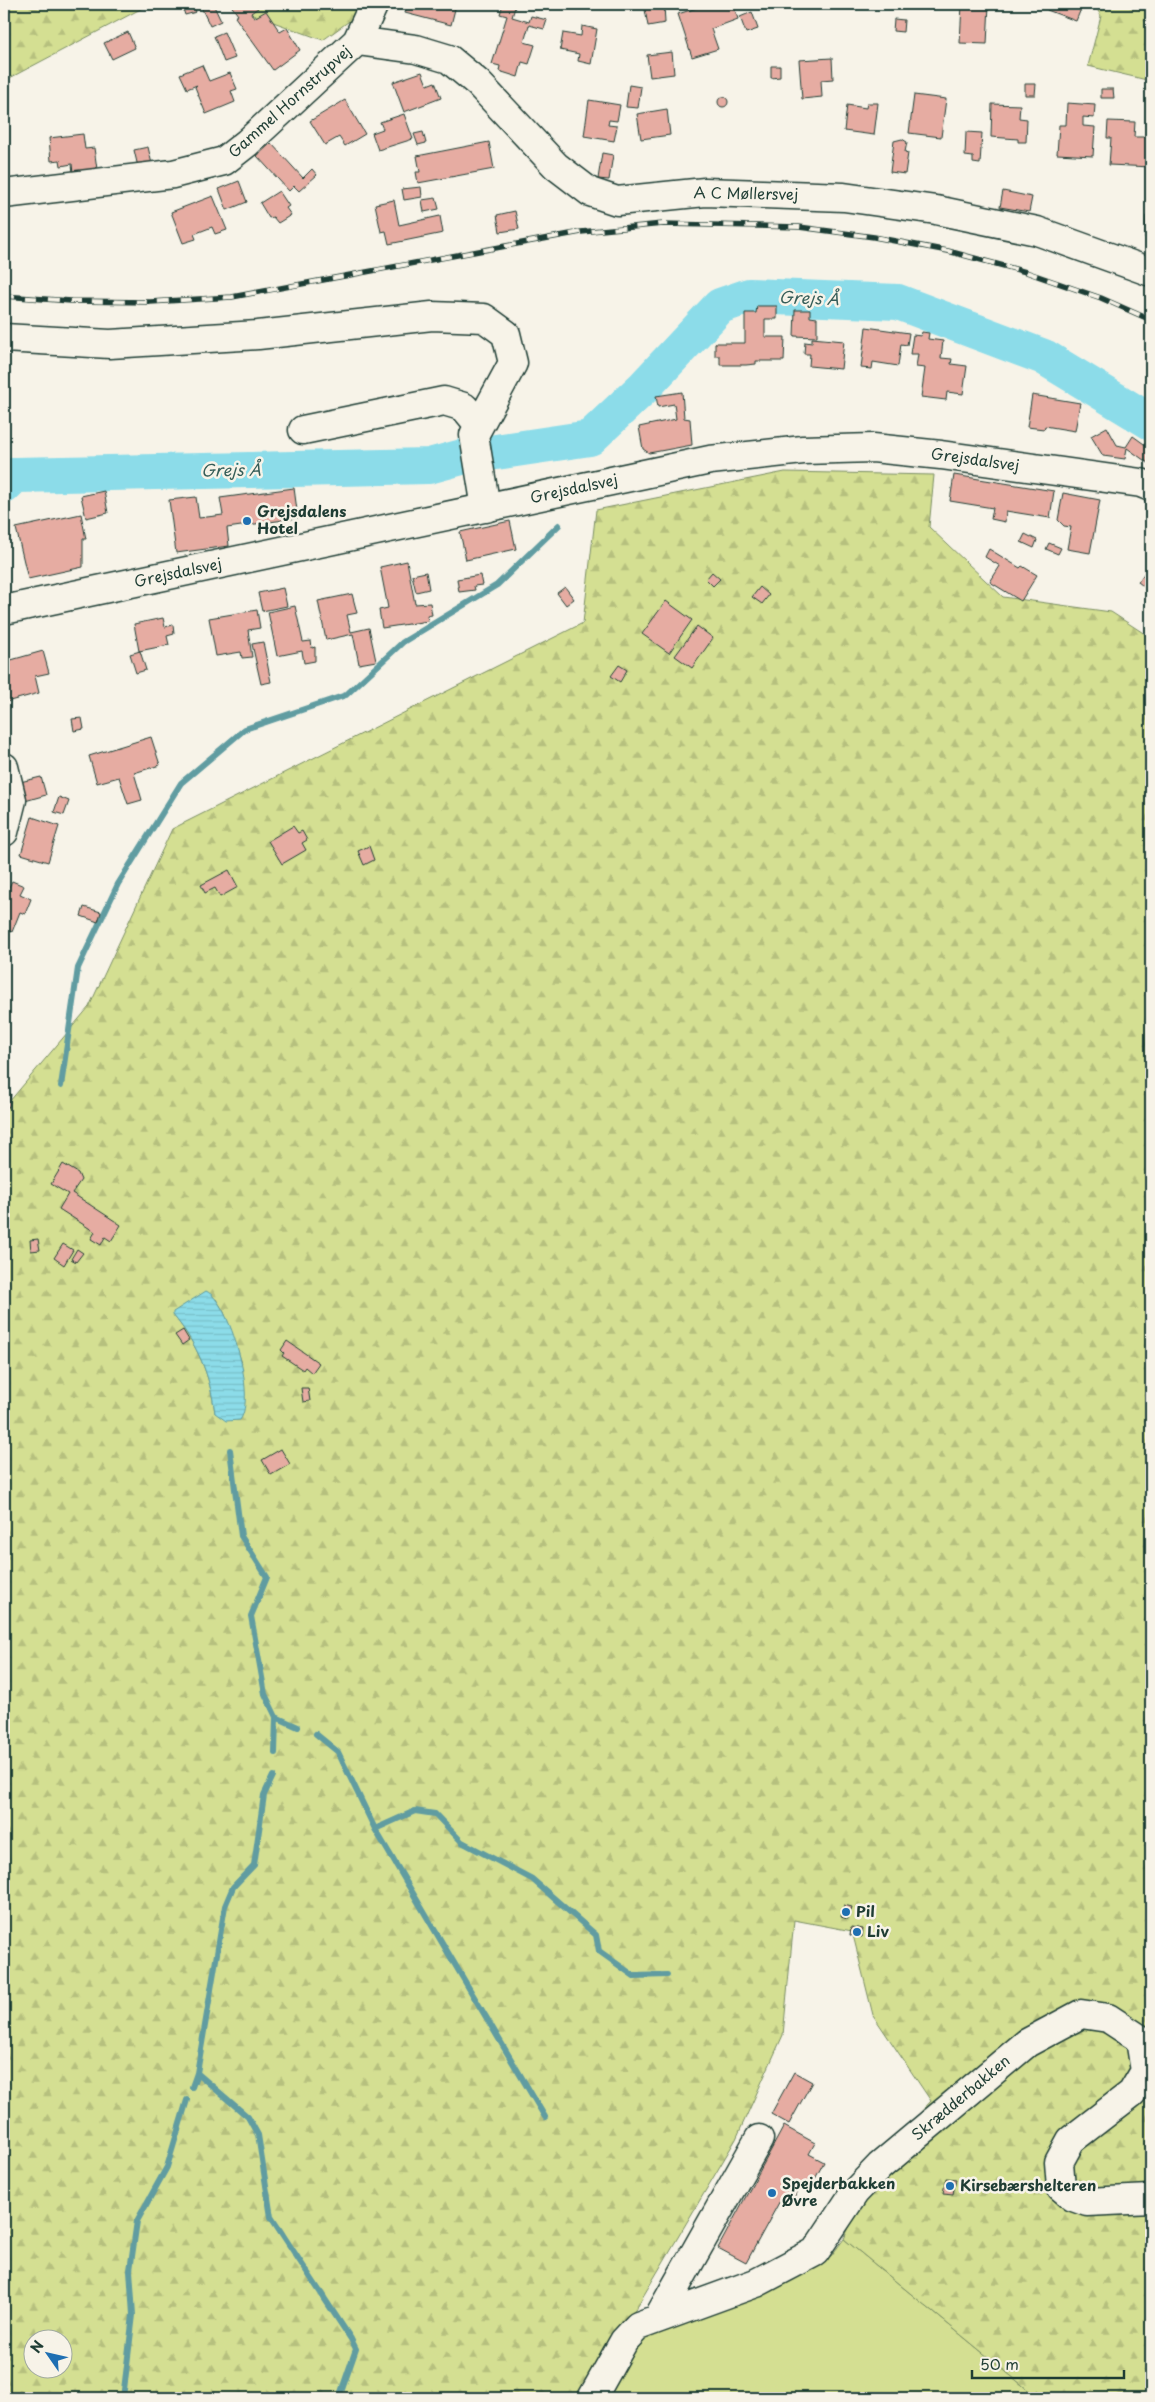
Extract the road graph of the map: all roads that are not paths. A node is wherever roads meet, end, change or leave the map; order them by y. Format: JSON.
{"nodes":[{"id":1,"x":374,"y":4,"type":"edge"},
{"id":2,"x":357,"y":41,"type":"junction"},
{"id":3,"x":4,"y":194,"type":"edge"},
{"id":4,"x":1151,"y":272,"type":"edge"},
{"id":5,"x":4,"y":338,"type":"edge"},
{"id":6,"x":480,"y":424,"type":"junction"},
{"id":7,"x":303,"y":430,"type":"dead end"},
{"id":8,"x":1151,"y":487,"type":"edge"},
{"id":9,"x":486,"y":508,"type":"junction"},
{"id":10,"x":4,"y":610,"type":"edge"},
{"id":11,"x":4,"y":767,"type":"edge"},
{"id":12,"x":4,"y":832,"type":"edge"},
{"id":13,"x":759,"y":2139,"type":"dead end"},
{"id":14,"x":1151,"y":2199,"type":"edge"},
{"id":15,"x":658,"y":2318,"type":"junction"},
{"id":16,"x":592,"y":2398,"type":"edge"}],
"edges":[{"from":1,"to":2,"type":"street","name":"Gammel Hornstrupvej"},
{"from":2,"to":3,"type":"street","name":"Gammel Hornstrupvej"},
{"from":2,"to":4,"type":"street","name":"A C Møllersvej"},
{"from":5,"to":6,"type":"street"},
{"from":6,"to":7,"type":"street"},
{"from":6,"to":9,"type":"street"},
{"from":8,"to":9,"type":"street","name":"Grejsdalsvej"},
{"from":9,"to":10,"type":"street","name":"Grejsdalsvej"},
{"from":11,"to":12,"type":"street"},
{"from":13,"to":15,"type":"street"},
{"from":14,"to":15,"type":"street","name":"Skrædderbakken"},
{"from":15,"to":16,"type":"street","name":"Skrædderbakken"}]}
